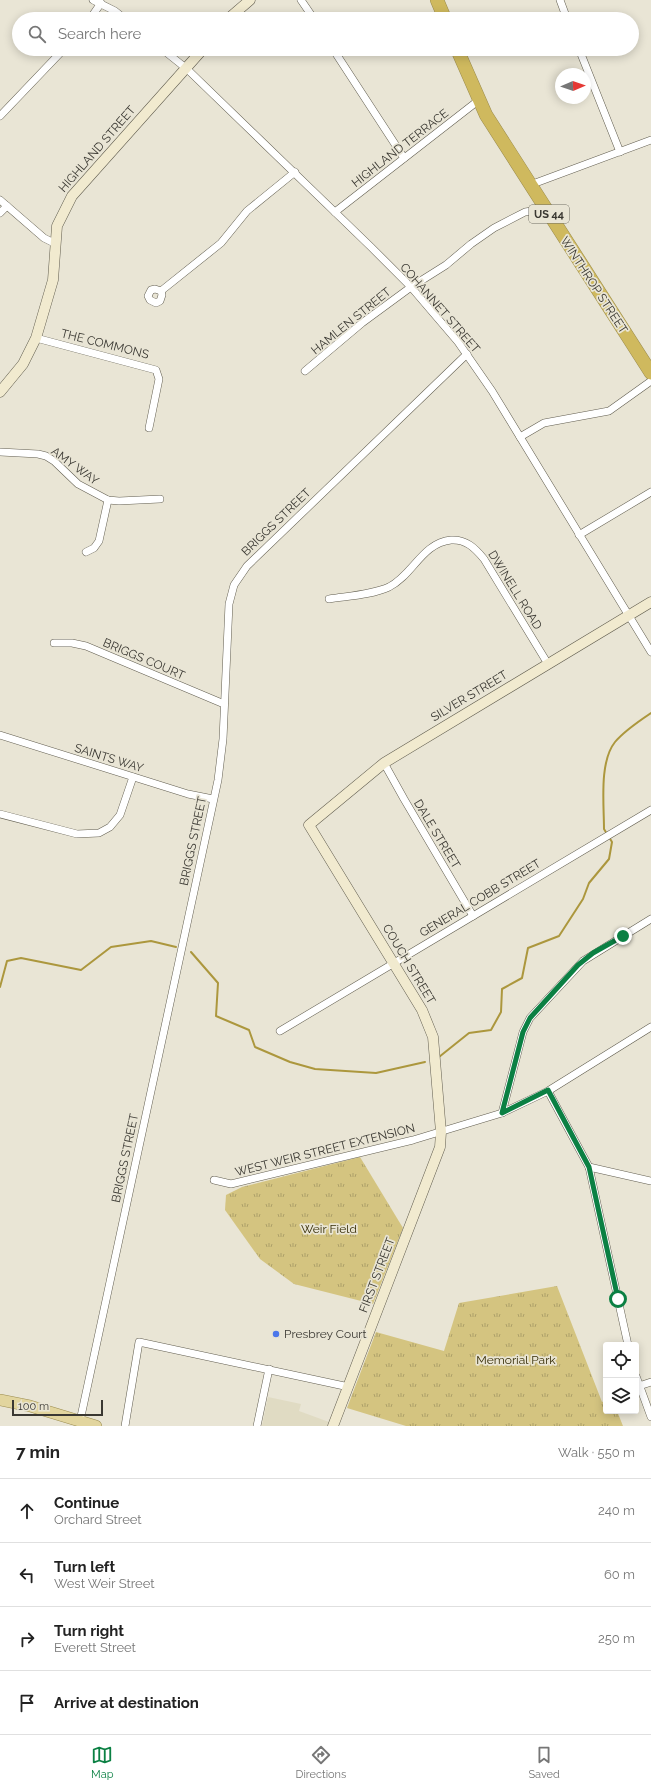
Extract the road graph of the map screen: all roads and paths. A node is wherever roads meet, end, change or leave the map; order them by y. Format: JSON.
{"nodes":[{"id":1,"x":93,"y":0,"type":"edge"},
{"id":2,"x":250,"y":0,"type":"edge"},
{"id":3,"x":301,"y":0,"type":"edge"},
{"id":4,"x":437,"y":0,"type":"edge"},
{"id":5,"x":560,"y":0,"type":"edge"},
{"id":6,"x":101,"y":4,"type":"junction"},
{"id":7,"x":95,"y":12,"type":"edge"},
{"id":8,"x":113,"y":12,"type":"edge"},
{"id":9,"x":236,"y":12,"type":"edge"},
{"id":10,"x":309,"y":12,"type":"edge"},
{"id":11,"x":442,"y":12,"type":"edge"},
{"id":12,"x":564,"y":12,"type":"edge"},
{"id":13,"x":57,"y":56,"type":"edge"},
{"id":14,"x":171,"y":56,"type":"edge"},
{"id":15,"x":197,"y":56,"type":"edge"},
{"id":16,"x":338,"y":56,"type":"edge"},
{"id":17,"x":460,"y":56,"type":"edge"},
{"id":18,"x":582,"y":56,"type":"edge"},
{"id":19,"x":187,"y":69,"type":"junction"},
{"id":20,"x":479,"y":100,"type":"junction"},
{"id":21,"x":0,"y":116,"type":"edge"},
{"id":22,"x":651,"y":140,"type":"edge"},
{"id":23,"x":620,"y":152,"type":"junction"},
{"id":24,"x":404,"y":158,"type":"junction"},
{"id":25,"x":295,"y":172,"type":"junction"},
{"id":26,"x":530,"y":185,"type":"junction"},
{"id":27,"x":0,"y":200,"type":"edge"},
{"id":28,"x":6,"y":206,"type":"junction"},
{"id":29,"x":545,"y":209,"type":"junction"},
{"id":30,"x":334,"y":212,"type":"junction"},
{"id":31,"x":0,"y":213,"type":"edge"},
{"id":32,"x":56,"y":244,"type":"junction"},
{"id":33,"x":411,"y":287,"type":"junction"},
{"id":34,"x":161,"y":291,"type":"dead end"},
{"id":35,"x":36,"y":338,"type":"junction"},
{"id":36,"x":467,"y":354,"type":"junction"},
{"id":37,"x":305,"y":371,"type":"dead end"},
{"id":38,"x":651,"y":373,"type":"edge"},
{"id":39,"x":651,"y":381,"type":"edge"},
{"id":40,"x":0,"y":392,"type":"edge"},
{"id":41,"x":148,"y":428,"type":"dead end"},
{"id":42,"x":520,"y":437,"type":"junction"},
{"id":43,"x":0,"y":452,"type":"edge"},
{"id":44,"x":651,"y":492,"type":"edge"},
{"id":45,"x":160,"y":499,"type":"dead end"},
{"id":46,"x":108,"y":500,"type":"junction"},
{"id":47,"x":579,"y":535,"type":"junction"},
{"id":48,"x":86,"y":552,"type":"dead end"},
{"id":49,"x":329,"y":599,"type":"dead end"},
{"id":50,"x":651,"y":602,"type":"edge"},
{"id":51,"x":629,"y":616,"type":"junction"},
{"id":52,"x":54,"y":643,"type":"dead end"},
{"id":53,"x":651,"y":652,"type":"edge"},
{"id":54,"x":548,"y":664,"type":"junction"},
{"id":55,"x":224,"y":704,"type":"junction"},
{"id":56,"x":0,"y":735,"type":"edge"},
{"id":57,"x":384,"y":762,"type":"junction"},
{"id":58,"x":133,"y":777,"type":"junction"},
{"id":59,"x":213,"y":799,"type":"junction"},
{"id":60,"x":651,"y":810,"type":"edge"},
{"id":61,"x":0,"y":814,"type":"edge"},
{"id":62,"x":309,"y":825,"type":"joint"},
{"id":63,"x":473,"y":916,"type":"junction"},
{"id":64,"x":651,"y":919,"type":"edge"},
{"id":65,"x":394,"y":963,"type":"junction"},
{"id":66,"x":651,"y":1027,"type":"edge"},
{"id":67,"x":280,"y":1031,"type":"dead end"},
{"id":68,"x":548,"y":1090,"type":"junction"},
{"id":69,"x":502,"y":1113,"type":"junction"},
{"id":70,"x":441,"y":1132,"type":"junction"},
{"id":71,"x":589,"y":1167,"type":"junction"},
{"id":72,"x":214,"y":1180,"type":"dead end"},
{"id":73,"x":651,"y":1181,"type":"edge"},
{"id":74,"x":627,"y":1342,"type":"edge"},
{"id":75,"x":269,"y":1369,"type":"junction"},
{"id":76,"x":651,"y":1382,"type":"edge"},
{"id":77,"x":639,"y":1386,"type":"edge"},
{"id":78,"x":349,"y":1387,"type":"junction"},
{"id":79,"x":639,"y":1388,"type":"edge"},
{"id":80,"x":0,"y":1400,"type":"edge"},
{"id":81,"x":651,"y":1417,"type":"edge"},
{"id":82,"x":80,"y":1421,"type":"junction"},
{"id":83,"x":96,"y":1426,"type":"edge"},
{"id":84,"x":126,"y":1426,"type":"edge"},
{"id":85,"x":257,"y":1426,"type":"edge"},
{"id":86,"x":333,"y":1426,"type":"edge"}],
"edges":[{"from":1,"to":6,"type":"street"},
{"from":2,"to":9,"type":"street"},
{"from":3,"to":10,"type":"street"},
{"from":4,"to":11,"type":"highway"},
{"from":5,"to":12,"type":"street"},
{"from":6,"to":7,"type":"street"},
{"from":6,"to":8,"type":"street"},
{"from":13,"to":21,"type":"street"},
{"from":14,"to":19,"type":"street","name":"COHANNET STREET"},
{"from":15,"to":19,"type":"street","name":"HIGHLAND STREET"},
{"from":16,"to":24,"type":"street"},
{"from":17,"to":20,"type":"highway","name":"WINTHROP STREET","number":"US 44"},
{"from":18,"to":23,"type":"street"},
{"from":19,"to":25,"type":"street","name":"COHANNET STREET"},
{"from":19,"to":32,"type":"street","name":"HIGHLAND STREET"},
{"from":20,"to":24,"type":"street","name":"HIGHLAND TERRACE"},
{"from":20,"to":26,"type":"highway","name":"WINTHROP STREET","number":"US 44"},
{"from":22,"to":23,"type":"street"},
{"from":23,"to":26,"type":"street"},
{"from":24,"to":30,"type":"street","name":"HIGHLAND TERRACE"},
{"from":25,"to":30,"type":"street","name":"COHANNET STREET"},
{"from":25,"to":34,"type":"street"},
{"from":26,"to":29,"type":"highway","name":"WINTHROP STREET","number":"US 44"},
{"from":27,"to":28,"type":"street"},
{"from":28,"to":31,"type":"street"},
{"from":28,"to":32,"type":"street"},
{"from":29,"to":33,"type":"street","name":"HAMLEN STREET"},
{"from":29,"to":38,"type":"highway","name":"WINTHROP STREET","number":"US 44"},
{"from":30,"to":33,"type":"street","name":"COHANNET STREET"},
{"from":32,"to":35,"type":"street","name":"HIGHLAND STREET"},
{"from":33,"to":36,"type":"street","name":"COHANNET STREET"},
{"from":33,"to":37,"type":"street","name":"HAMLEN STREET"},
{"from":35,"to":40,"type":"street","name":"HIGHLAND STREET"},
{"from":35,"to":41,"type":"street","name":"THE COMMONS"},
{"from":36,"to":42,"type":"street","name":"COHANNET STREET"},
{"from":36,"to":55,"type":"street","name":"BRIGGS STREET"},
{"from":39,"to":42,"type":"street"},
{"from":42,"to":47,"type":"street","name":"COHANNET STREET"},
{"from":43,"to":46,"type":"street","name":"AMY WAY"},
{"from":44,"to":47,"type":"street"},
{"from":45,"to":46,"type":"street","name":"AMY WAY"},
{"from":46,"to":48,"type":"street"},
{"from":47,"to":51,"type":"street","name":"COHANNET STREET"},
{"from":49,"to":54,"type":"street","name":"DWINELL ROAD"},
{"from":50,"to":51,"type":"street","name":"SILVER STREET"},
{"from":51,"to":53,"type":"street","name":"COHANNET STREET"},
{"from":51,"to":54,"type":"street","name":"SILVER STREET"},
{"from":52,"to":55,"type":"street","name":"BRIGGS COURT"},
{"from":54,"to":57,"type":"street","name":"SILVER STREET"},
{"from":55,"to":59,"type":"street","name":"BRIGGS STREET"},
{"from":56,"to":58,"type":"street","name":"SAINTS WAY"},
{"from":57,"to":62,"type":"street","name":"SILVER STREET"},
{"from":57,"to":63,"type":"street","name":"DALE STREET"},
{"from":58,"to":59,"type":"street","name":"SAINTS WAY"},
{"from":58,"to":61,"type":"street"},
{"from":59,"to":82,"type":"street","name":"BRIGGS STREET"},
{"from":60,"to":63,"type":"street","name":"GENERAL COBB STREET"},
{"from":62,"to":65,"type":"street","name":"COUCH STREET"},
{"from":63,"to":65,"type":"street","name":"GENERAL COBB STREET"},
{"from":64,"to":69,"type":"street"},
{"from":65,"to":67,"type":"street","name":"GENERAL COBB STREET"},
{"from":65,"to":70,"type":"street","name":"COUCH STREET"},
{"from":66,"to":68,"type":"street","name":"WEST WEIR STREET EXTENSION"},
{"from":68,"to":69,"type":"street","name":"WEST WEIR STREET EXTENSION"},
{"from":68,"to":71,"type":"street"},
{"from":69,"to":70,"type":"street","name":"WEST WEIR STREET EXTENSION"},
{"from":70,"to":72,"type":"street","name":"WEST WEIR STREET EXTENSION"},
{"from":70,"to":78,"type":"street","name":"FIRST STREET"},
{"from":71,"to":73,"type":"street"},
{"from":71,"to":74,"type":"street"},
{"from":75,"to":78,"type":"street"},
{"from":75,"to":84,"type":"street"},
{"from":75,"to":85,"type":"street"},
{"from":76,"to":77,"type":"street"},
{"from":78,"to":86,"type":"street","name":"FIRST STREET"},
{"from":79,"to":81,"type":"street"},
{"from":80,"to":82,"type":"main road"},
{"from":82,"to":83,"type":"main road"}]}
